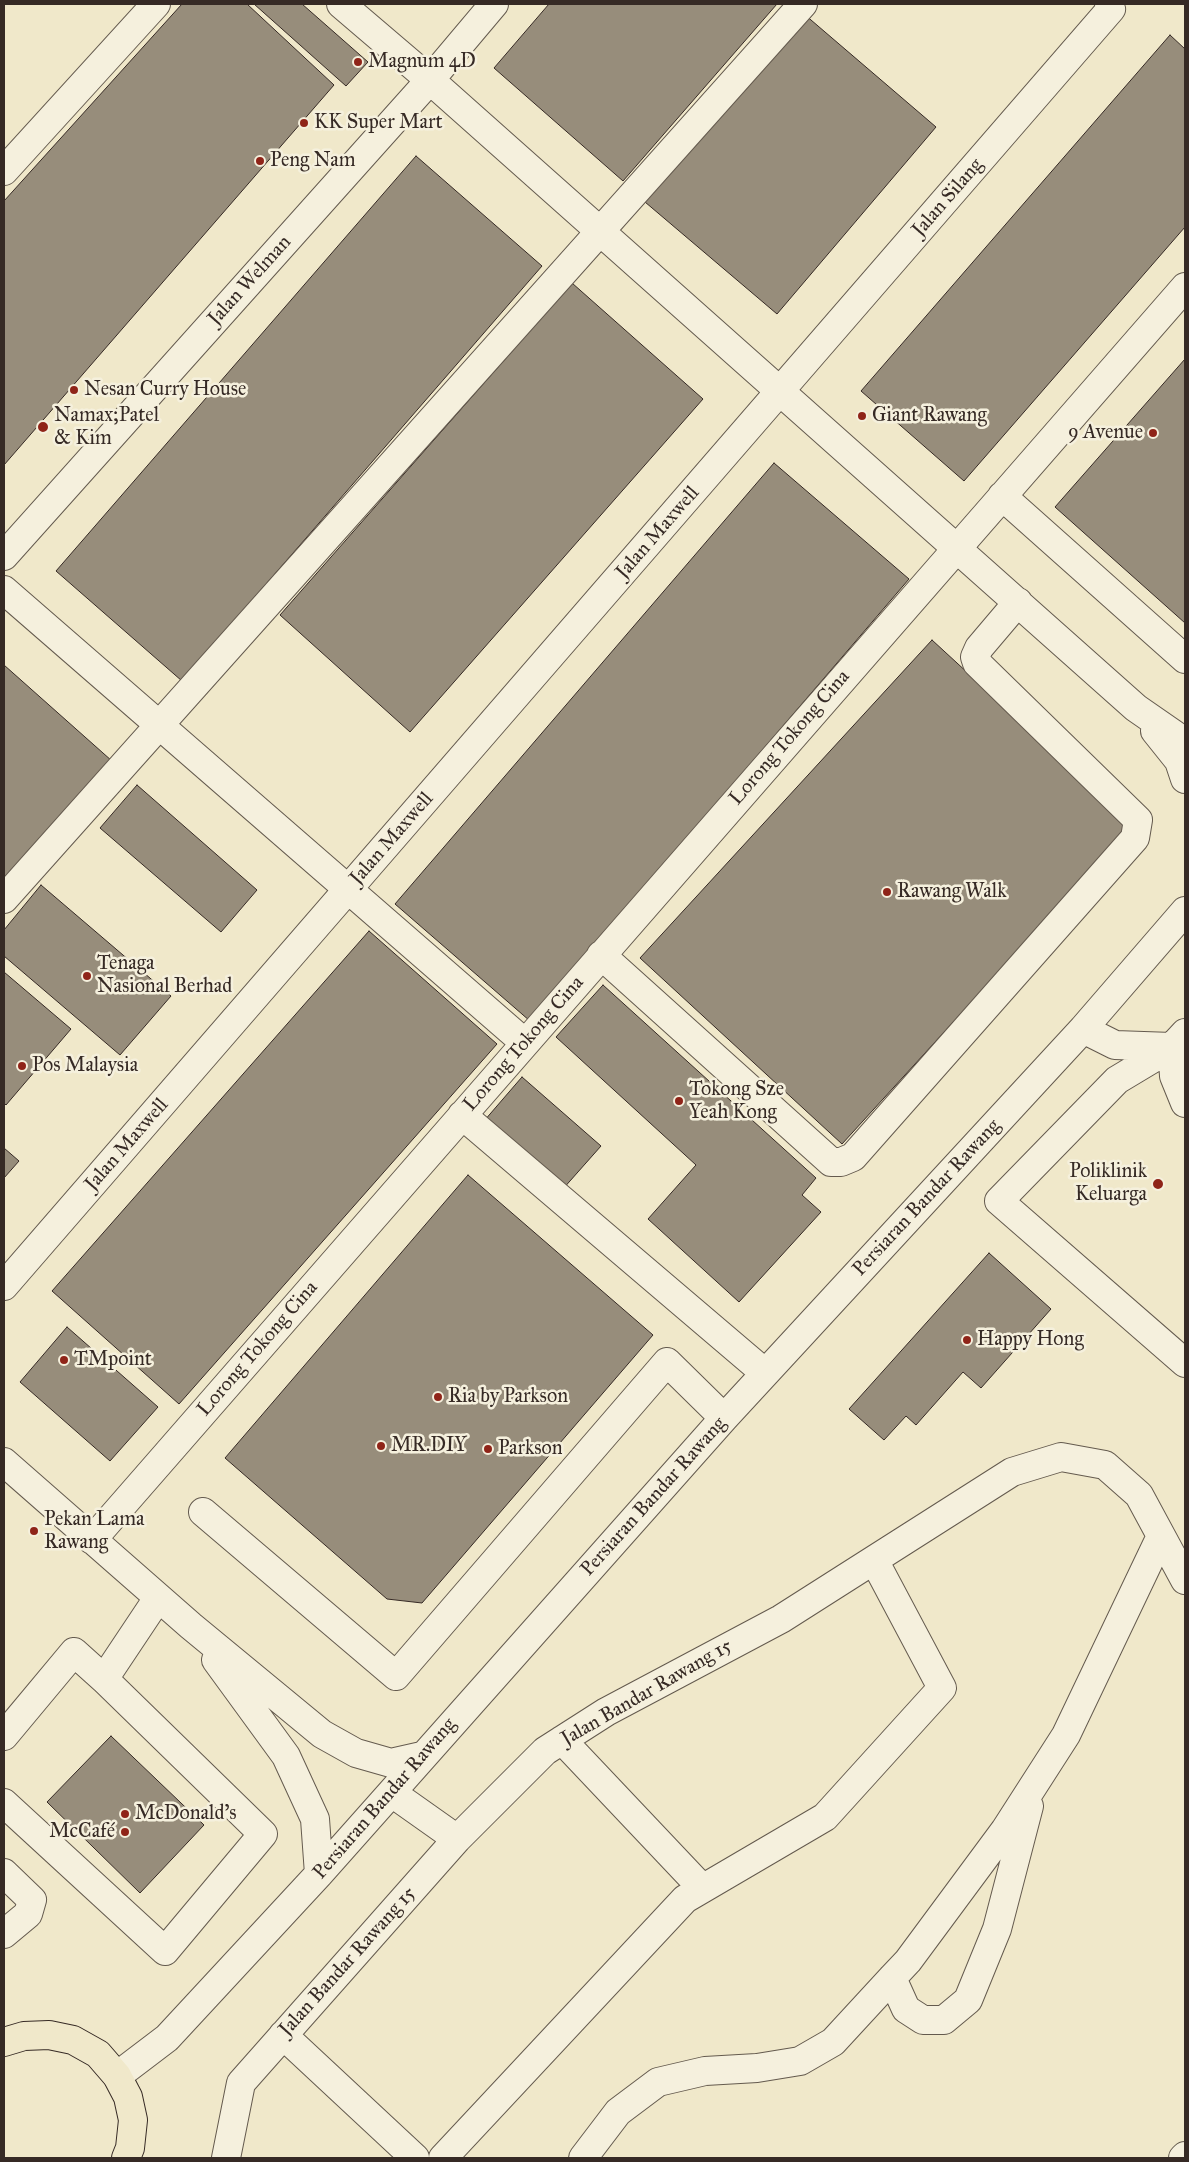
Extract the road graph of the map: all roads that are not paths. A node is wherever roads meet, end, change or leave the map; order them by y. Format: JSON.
{"nodes":[{"id":1,"x":156,"y":4,"type":"edge"},
{"id":2,"x":341,"y":4,"type":"edge"},
{"id":3,"x":494,"y":4,"type":"edge"},
{"id":4,"x":803,"y":4,"type":"edge"},
{"id":5,"x":1112,"y":6,"type":"edge"},
{"id":6,"x":430,"y":80,"type":"junction"},
{"id":7,"x":4,"y":171,"type":"edge"},
{"id":8,"x":600,"y":231,"type":"junction"},
{"id":9,"x":1185,"y":287,"type":"edge"},
{"id":10,"x":781,"y":392,"type":"junction"},
{"id":11,"x":1002,"y":496,"type":"junction"},
{"id":12,"x":956,"y":548,"type":"junction"},
{"id":13,"x":6,"y":549,"type":"edge"},
{"id":14,"x":4,"y":590,"type":"edge"},
{"id":15,"x":1018,"y":602,"type":"junction"},
{"id":16,"x":1185,"y":659,"type":"edge"},
{"id":17,"x":1136,"y":708,"type":"junction"},
{"id":18,"x":159,"y":725,"type":"junction"},
{"id":19,"x":1185,"y":742,"type":"edge"},
{"id":20,"x":1185,"y":779,"type":"edge"},
{"id":21,"x":348,"y":890,"type":"junction"},
{"id":22,"x":4,"y":900,"type":"edge"},
{"id":23,"x":1183,"y":908,"type":"edge"},
{"id":24,"x":601,"y":955,"type":"junction"},
{"id":25,"x":1083,"y":1029,"type":"junction"},
{"id":26,"x":1179,"y":1040,"type":"edge"},
{"id":27,"x":524,"y":1043,"type":"junction"},
{"id":28,"x":1185,"y":1103,"type":"edge"},
{"id":29,"x":462,"y":1115,"type":"junction"},
{"id":30,"x":4,"y":1286,"type":"edge"},
{"id":31,"x":1185,"y":1363,"type":"edge"},
{"id":32,"x":765,"y":1373,"type":"junction"},
{"id":33,"x":724,"y":1418,"type":"junction"},
{"id":34,"x":4,"y":1462,"type":"edge"},
{"id":35,"x":204,"y":1512,"type":"dead end"},
{"id":36,"x":1161,"y":1536,"type":"junction"},
{"id":37,"x":92,"y":1540,"type":"junction"},
{"id":38,"x":874,"y":1560,"type":"junction"},
{"id":39,"x":1185,"y":1580,"type":"edge"},
{"id":40,"x":158,"y":1598,"type":"junction"},
{"id":41,"x":191,"y":1626,"type":"junction"},
{"id":42,"x":104,"y":1679,"type":"junction"},
{"id":43,"x":4,"y":1736,"type":"edge"},
{"id":44,"x":562,"y":1740,"type":"junction"},
{"id":45,"x":422,"y":1756,"type":"junction"},
{"id":46,"x":1036,"y":1782,"type":"junction"},
{"id":47,"x":392,"y":1792,"type":"junction"},
{"id":48,"x":4,"y":1803,"type":"edge"},
{"id":49,"x":457,"y":1839,"type":"junction"},
{"id":50,"x":4,"y":1873,"type":"edge"},
{"id":51,"x":319,"y":1874,"type":"junction"},
{"id":52,"x":702,"y":1888,"type":"junction"},
{"id":53,"x":4,"y":1934,"type":"edge"},
{"id":54,"x":892,"y":1978,"type":"junction"},
{"id":55,"x":283,"y":2035,"type":"junction"},
{"id":56,"x":4,"y":2042,"type":"edge"},
{"id":57,"x":117,"y":2076,"type":"junction"},
{"id":58,"x":126,"y":2158,"type":"edge"},
{"id":59,"x":226,"y":2158,"type":"edge"},
{"id":60,"x":415,"y":2158,"type":"edge"},
{"id":61,"x":443,"y":2158,"type":"edge"},
{"id":62,"x":583,"y":2158,"type":"edge"}],
"edges":[{"from":1,"to":7,"type":"street"},
{"from":2,"to":6,"type":"street"},
{"from":3,"to":6,"type":"street","name":"Jalan Welman"},
{"from":4,"to":8,"type":"street"},
{"from":5,"to":10,"type":"street","name":"Jalan Silang"},
{"from":6,"to":8,"type":"street"},
{"from":6,"to":13,"type":"street","name":"Jalan Welman"},
{"from":8,"to":10,"type":"street"},
{"from":8,"to":18,"type":"street"},
{"from":9,"to":11,"type":"street","name":"Lorong Tokong Cina"},
{"from":10,"to":12,"type":"street"},
{"from":10,"to":21,"type":"street","name":"Jalan Maxwell"},
{"from":11,"to":12,"type":"street","name":"Lorong Tokong Cina"},
{"from":11,"to":16,"type":"street"},
{"from":12,"to":15,"type":"street"},
{"from":12,"to":24,"type":"street","name":"Lorong Tokong Cina"},
{"from":14,"to":18,"type":"street"},
{"from":15,"to":17,"type":"street"},
{"from":15,"to":24,"type":"street"},
{"from":17,"to":19,"type":"street"},
{"from":17,"to":20,"type":"street"},
{"from":18,"to":21,"type":"street"},
{"from":18,"to":22,"type":"street"},
{"from":21,"to":27,"type":"street"},
{"from":21,"to":30,"type":"street","name":"Jalan Maxwell"},
{"from":23,"to":25,"type":"street","name":"Persiaran Bandar Rawang"},
{"from":24,"to":27,"type":"street","name":"Lorong Tokong Cina"},
{"from":25,"to":26,"type":"street"},
{"from":25,"to":32,"type":"street","name":"Persiaran Bandar Rawang"},
{"from":26,"to":28,"type":"street"},
{"from":26,"to":31,"type":"street"},
{"from":27,"to":29,"type":"street","name":"Lorong Tokong Cina"},
{"from":29,"to":32,"type":"street"},
{"from":29,"to":37,"type":"street","name":"Lorong Tokong Cina"},
{"from":32,"to":33,"type":"street","name":"Persiaran Bandar Rawang"},
{"from":33,"to":35,"type":"street"},
{"from":33,"to":45,"type":"street","name":"Persiaran Bandar Rawang"},
{"from":34,"to":37,"type":"street"},
{"from":36,"to":38,"type":"street","name":"Jalan Bandar Rawang 15"},
{"from":36,"to":39,"type":"street"},
{"from":36,"to":46,"type":"street"},
{"from":37,"to":40,"type":"street"},
{"from":38,"to":44,"type":"street","name":"Jalan Bandar Rawang 15"},
{"from":38,"to":52,"type":"street"},
{"from":40,"to":41,"type":"street"},
{"from":40,"to":42,"type":"street"},
{"from":41,"to":45,"type":"street"},
{"from":41,"to":51,"type":"street"},
{"from":42,"to":43,"type":"street"},
{"from":42,"to":48,"type":"street"},
{"from":44,"to":49,"type":"street","name":"Jalan Bandar Rawang 15"},
{"from":44,"to":52,"type":"street"},
{"from":45,"to":47,"type":"street","name":"Persiaran Bandar Rawang"},
{"from":46,"to":54,"type":"street"},
{"from":46,"to":54,"type":"street"},
{"from":47,"to":49,"type":"street"},
{"from":47,"to":51,"type":"street","name":"Persiaran Bandar Rawang"},
{"from":49,"to":55,"type":"street","name":"Jalan Bandar Rawang 15"},
{"from":50,"to":53,"type":"street"},
{"from":51,"to":57,"type":"street","name":"Persiaran Bandar Rawang"},
{"from":52,"to":61,"type":"street"},
{"from":54,"to":62,"type":"street"},
{"from":55,"to":59,"type":"street","name":"Jalan Bandar Rawang 15"},
{"from":55,"to":60,"type":"street"},
{"from":56,"to":57,"type":"main road"},
{"from":57,"to":58,"type":"main road"}]}
